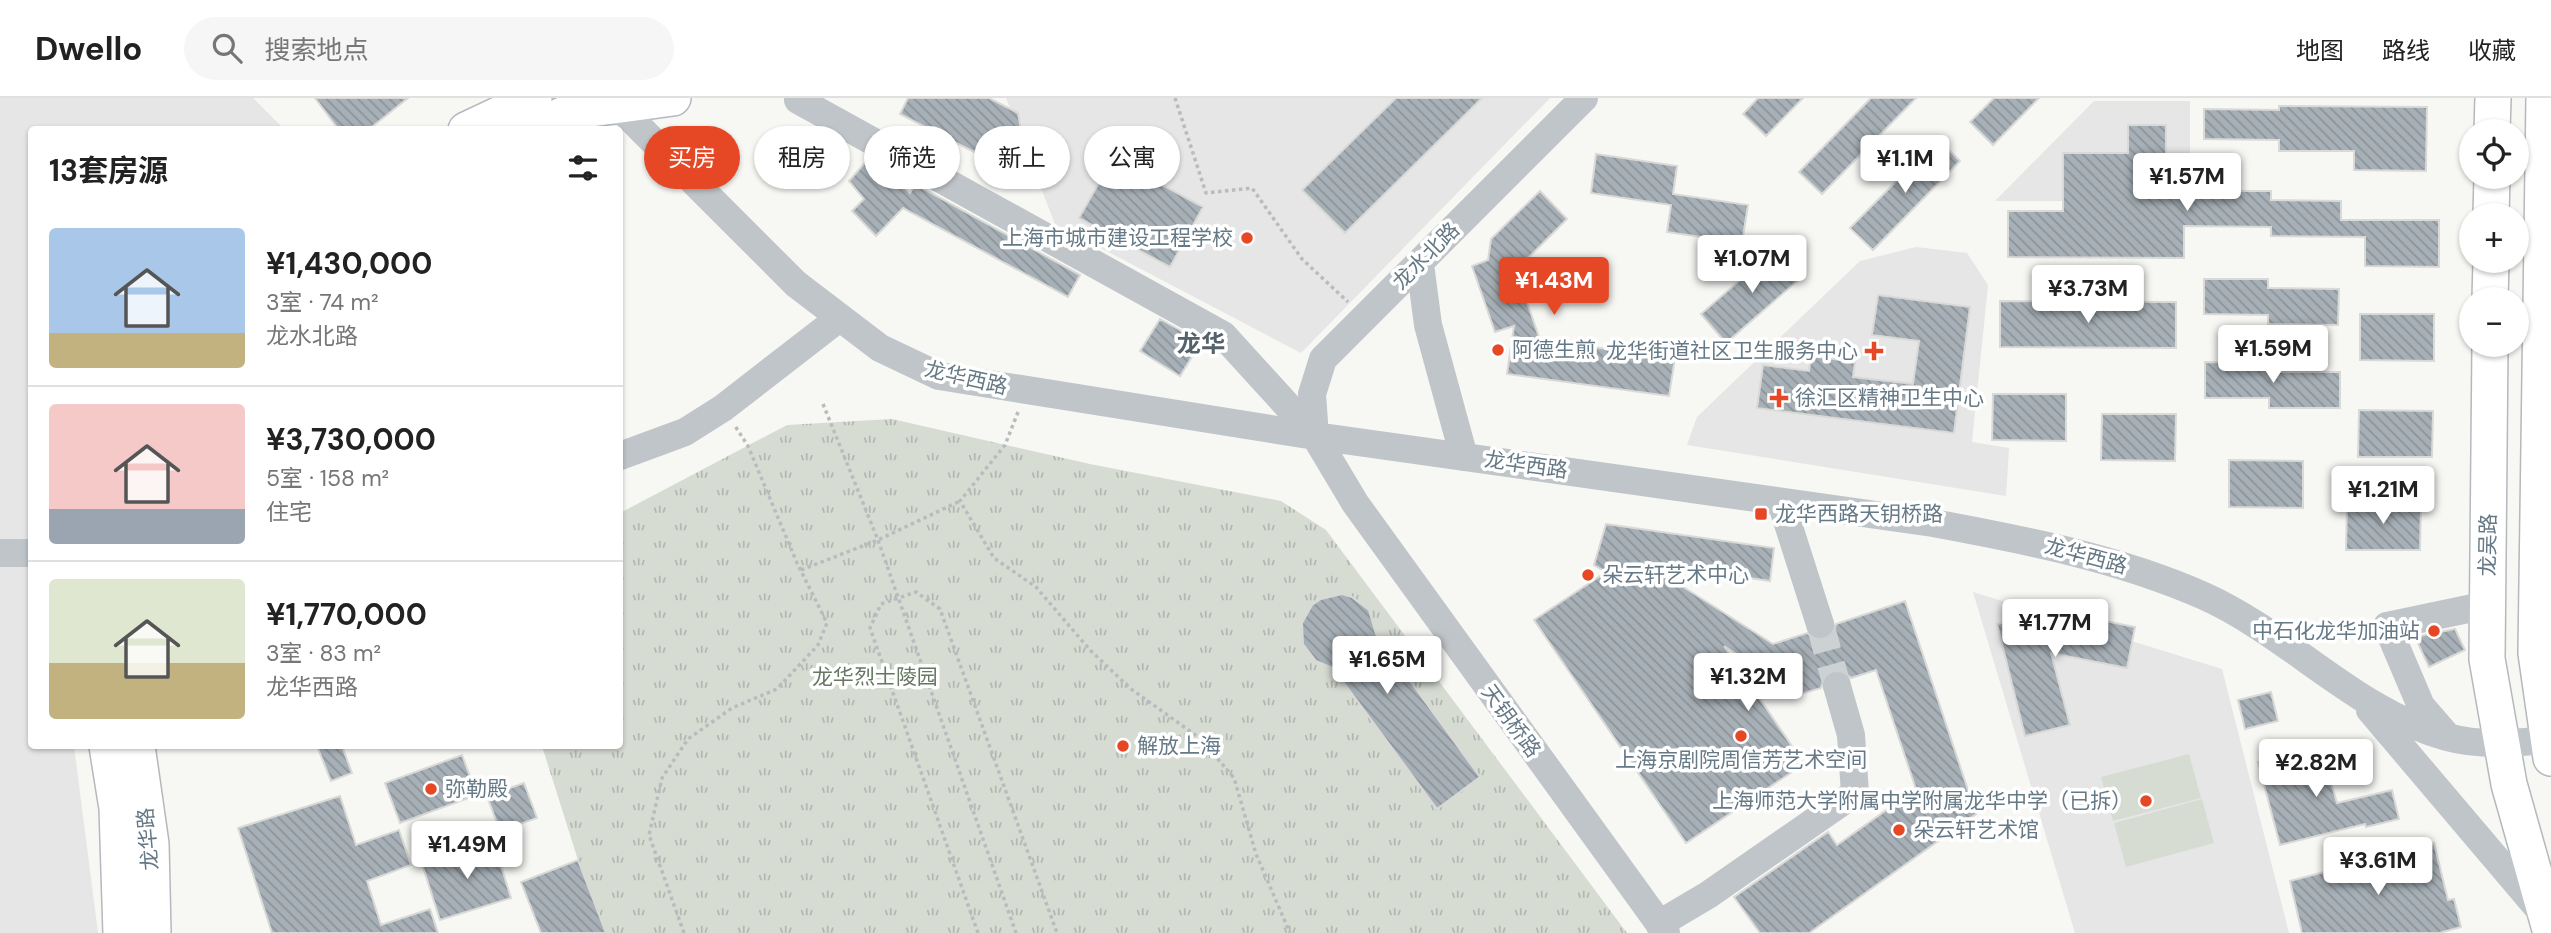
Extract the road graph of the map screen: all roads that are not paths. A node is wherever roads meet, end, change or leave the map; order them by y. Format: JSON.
{"nodes":[{"id":1,"x":534,"y":98,"type":"edge"},
{"id":2,"x":673,"y":98,"type":"edge"},
{"id":3,"x":1584,"y":98,"type":"edge"},
{"id":4,"x":2493,"y":98,"type":"edge"},
{"id":5,"x":2544,"y":98,"type":"edge"},
{"id":6,"x":798,"y":100,"type":"dead end"},
{"id":7,"x":612,"y":101,"type":"edge"},
{"id":8,"x":2492,"y":119,"type":"edge"},
{"id":9,"x":474,"y":126,"type":"edge"},
{"id":10,"x":539,"y":126,"type":"edge"},
{"id":11,"x":1420,"y":264,"type":"junction"},
{"id":12,"x":838,"y":319,"type":"junction"},
{"id":13,"x":2490,"y":357,"type":"edge"},
{"id":14,"x":1315,"y":436,"type":"junction"},
{"id":15,"x":623,"y":456,"type":"edge"},
{"id":16,"x":1464,"y":457,"type":"junction"},
{"id":17,"x":1781,"y":502,"type":"junction"},
{"id":18,"x":0,"y":553,"type":"edge"},
{"id":19,"x":28,"y":553,"type":"edge"},
{"id":20,"x":2487,"y":605,"type":"junction"},
{"id":21,"x":1820,"y":624,"type":"tunnel mouth"},
{"id":22,"x":1837,"y":687,"type":"tunnel mouth"},
{"id":23,"x":2349,"y":687,"type":"junction"},
{"id":24,"x":2448,"y":738,"type":"junction"},
{"id":25,"x":2501,"y":744,"type":"junction"},
{"id":26,"x":107,"y":749,"type":"edge"},
{"id":27,"x":137,"y":749,"type":"edge"},
{"id":28,"x":2549,"y":749,"type":"edge"},
{"id":29,"x":2548,"y":925,"type":"edge"},
{"id":30,"x":1662,"y":928,"type":"edge"},
{"id":31,"x":121,"y":933,"type":"edge"},
{"id":32,"x":153,"y":933,"type":"edge"}],
"edges":[{"from":1,"to":9,"type":"main road"},
{"from":2,"to":7,"type":"main road"},
{"from":3,"to":11,"type":"street","name":"龙水北路"},
{"from":4,"to":8,"type":"main road"},
{"from":5,"to":28,"type":"main road"},
{"from":6,"to":14,"type":"street","name":"天钥桥路"},
{"from":7,"to":10,"type":"main road"},
{"from":7,"to":12,"type":"street","name":"龙华西路"},
{"from":11,"to":14,"type":"street","name":"龙水北路"},
{"from":11,"to":16,"type":"street"},
{"from":12,"to":14,"type":"street","name":"龙华西路"},
{"from":12,"to":15,"type":"street"},
{"from":13,"to":20,"type":"main road","name":"龙吴路"},
{"from":14,"to":16,"type":"street","name":"龙华西路"},
{"from":14,"to":30,"type":"street","name":"天钥桥路"},
{"from":16,"to":17,"type":"street","name":"龙华西路"},
{"from":17,"to":21,"type":"street"},
{"from":17,"to":23,"type":"street","name":"龙华西路"},
{"from":18,"to":19,"type":"street"},
{"from":20,"to":24,"type":"street"},
{"from":20,"to":25,"type":"main road","name":"龙吴路"},
{"from":22,"to":30,"type":"street"},
{"from":23,"to":24,"type":"street","name":"龙华西路"},
{"from":23,"to":29,"type":"street"},
{"from":24,"to":25,"type":"street","name":"龙华西路"},
{"from":25,"to":28,"type":"street","name":"龙华西路"},
{"from":25,"to":29,"type":"main road"},
{"from":26,"to":31,"type":"main road","name":"龙华路"},
{"from":27,"to":32,"type":"main road","name":"龙华路"}]}
